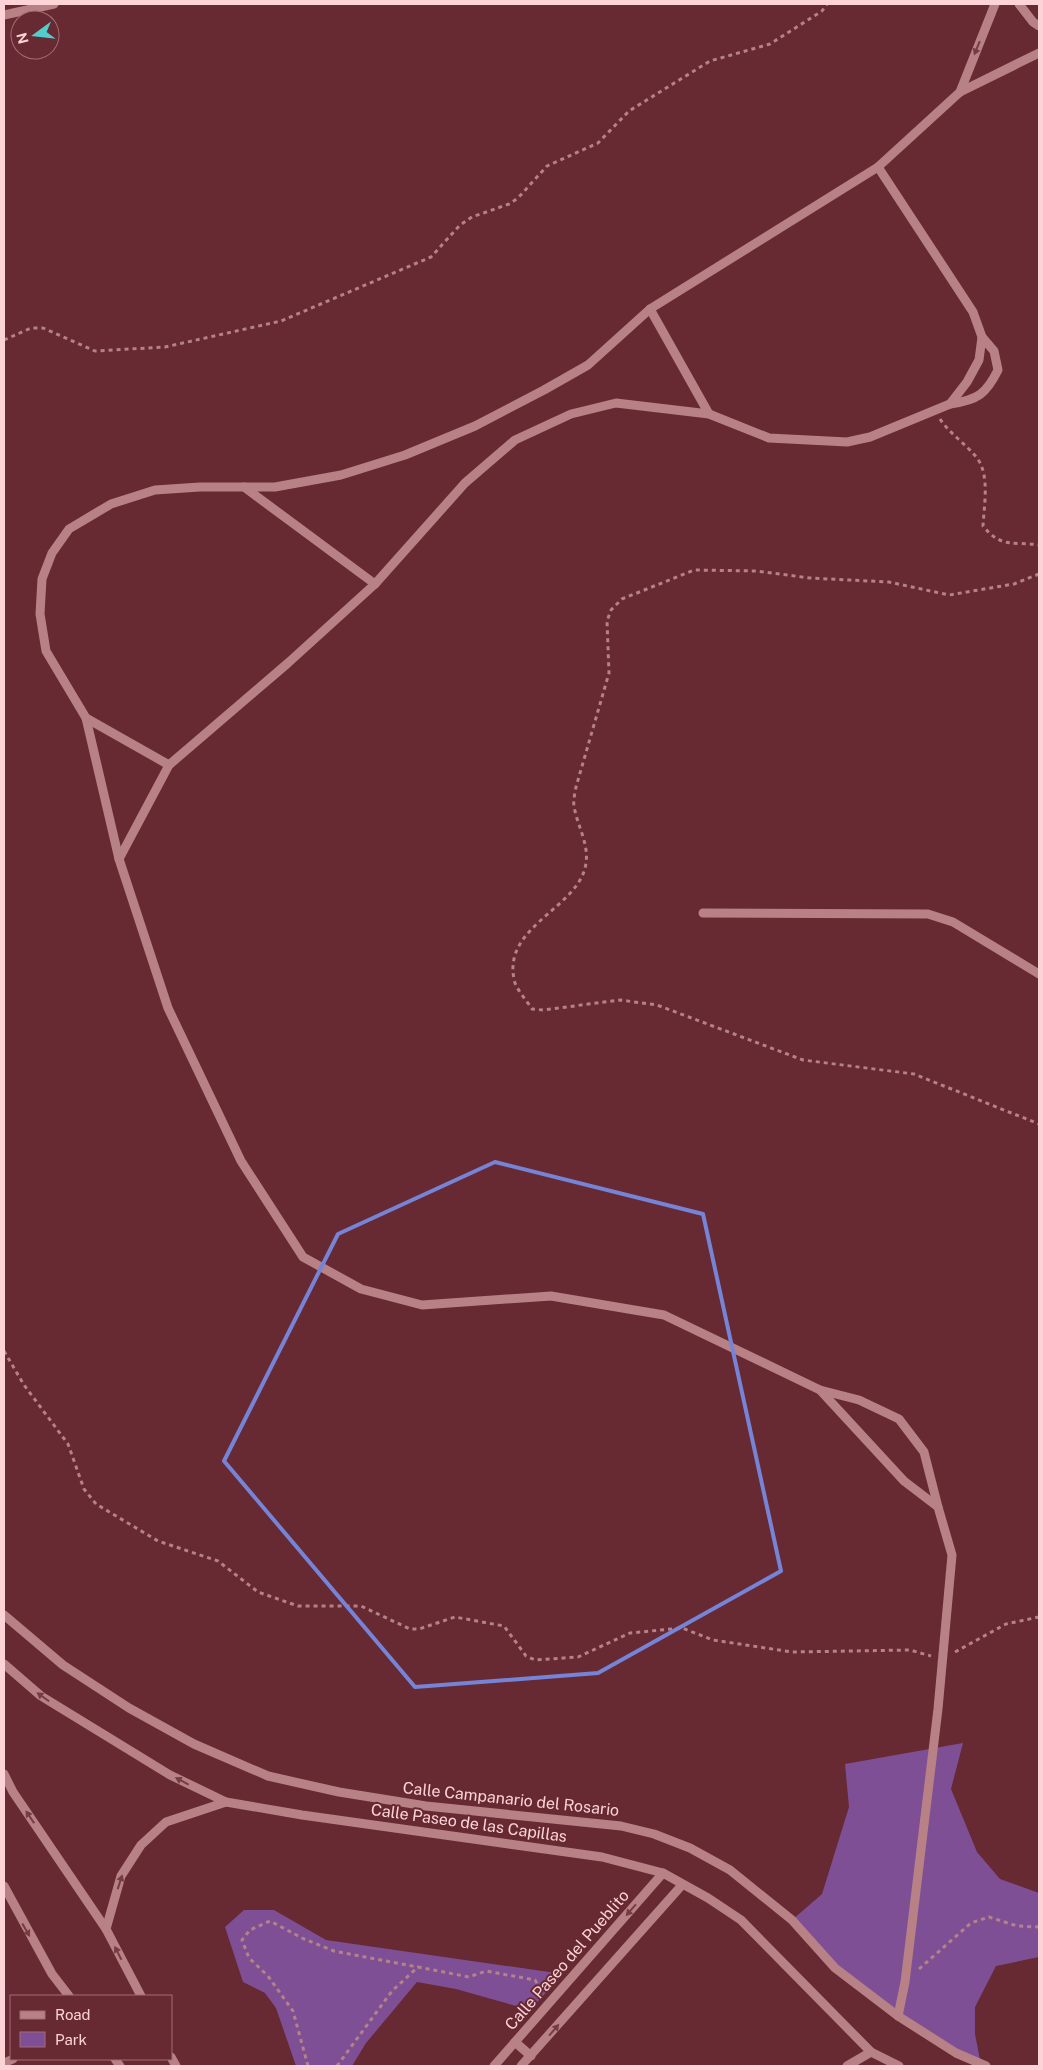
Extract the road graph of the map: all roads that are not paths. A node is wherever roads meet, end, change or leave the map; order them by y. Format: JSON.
{"nodes":[{"id":1,"x":54,"y":4,"type":"edge"},
{"id":2,"x":995,"y":4,"type":"edge"},
{"id":3,"x":1019,"y":4,"type":"edge"},
{"id":4,"x":4,"y":15,"type":"edge"},
{"id":5,"x":1039,"y":26,"type":"edge"},
{"id":6,"x":1039,"y":53,"type":"edge"},
{"id":7,"x":960,"y":92,"type":"junction"},
{"id":8,"x":878,"y":167,"type":"junction"},
{"id":9,"x":650,"y":309,"type":"junction"},
{"id":10,"x":982,"y":337,"type":"junction"},
{"id":11,"x":950,"y":404,"type":"junction"},
{"id":12,"x":709,"y":414,"type":"junction"},
{"id":13,"x":244,"y":487,"type":"junction"},
{"id":14,"x":375,"y":584,"type":"junction"},
{"id":15,"x":86,"y":718,"type":"junction"},
{"id":16,"x":169,"y":765,"type":"junction"},
{"id":17,"x":119,"y":859,"type":"junction"},
{"id":18,"x":703,"y":913,"type":"dead end"},
{"id":19,"x":1039,"y":974,"type":"edge"},
{"id":20,"x":820,"y":1390,"type":"junction"},
{"id":21,"x":938,"y":1507,"type":"junction"},
{"id":22,"x":4,"y":1615,"type":"edge"},
{"id":23,"x":4,"y":1664,"type":"edge"},
{"id":24,"x":4,"y":1774,"type":"edge"},
{"id":25,"x":226,"y":1802,"type":"junction"},
{"id":26,"x":663,"y":1873,"type":"junction"},
{"id":27,"x":682,"y":1885,"type":"junction"},
{"id":28,"x":4,"y":1886,"type":"edge"},
{"id":29,"x":106,"y":1929,"type":"junction"},
{"id":30,"x":69,"y":1995,"type":"edge"},
{"id":31,"x":139,"y":1995,"type":"edge"},
{"id":32,"x":898,"y":2016,"type":"junction"},
{"id":33,"x":515,"y":2042,"type":"junction"},
{"id":34,"x":871,"y":2052,"type":"junction"},
{"id":35,"x":531,"y":2056,"type":"junction"},
{"id":36,"x":494,"y":2066,"type":"edge"},
{"id":37,"x":521,"y":2066,"type":"edge"},
{"id":38,"x":848,"y":2066,"type":"edge"},
{"id":39,"x":898,"y":2066,"type":"edge"},
{"id":40,"x":986,"y":2066,"type":"edge"}],
"edges":[{"from":1,"to":4,"type":"street"},
{"from":2,"to":7,"type":"street","one_way":true},
{"from":3,"to":5,"type":"street"},
{"from":6,"to":7,"type":"street"},
{"from":7,"to":8,"type":"street"},
{"from":8,"to":9,"type":"street"},
{"from":8,"to":10,"type":"street"},
{"from":9,"to":12,"type":"street"},
{"from":9,"to":13,"type":"street"},
{"from":10,"to":11,"type":"street"},
{"from":10,"to":11,"type":"street"},
{"from":11,"to":12,"type":"street"},
{"from":12,"to":14,"type":"street"},
{"from":13,"to":14,"type":"street"},
{"from":13,"to":15,"type":"street"},
{"from":14,"to":16,"type":"street"},
{"from":15,"to":16,"type":"street"},
{"from":15,"to":17,"type":"street"},
{"from":16,"to":17,"type":"street"},
{"from":17,"to":20,"type":"street"},
{"from":18,"to":19,"type":"street"},
{"from":20,"to":21,"type":"street"},
{"from":20,"to":21,"type":"street"},
{"from":21,"to":32,"type":"street"},
{"from":22,"to":32,"type":"street","name":"Calle Campanario del Rosario"},
{"from":25,"to":23,"type":"street","name":"Calle Paseo de las Capillas","one_way":true},
{"from":29,"to":24,"type":"street","one_way":true},
{"from":25,"to":26,"type":"street","name":"Calle Paseo de las Capillas"},
{"from":29,"to":25,"type":"street","one_way":true},
{"from":26,"to":27,"type":"street","name":"Calle Paseo de las Capillas"},
{"from":26,"to":33,"type":"street","name":"Calle Paseo del Pueblito","one_way":true},
{"from":27,"to":34,"type":"street","name":"Calle Paseo de las Capillas"},
{"from":35,"to":27,"type":"street","one_way":true},
{"from":28,"to":30,"type":"street","one_way":true},
{"from":31,"to":29,"type":"street","one_way":true},
{"from":32,"to":40,"type":"street","name":"Calle Campanario del Rosario"},
{"from":33,"to":35,"type":"street"},
{"from":33,"to":36,"type":"street","name":"Calle Paseo del Pueblito"},
{"from":34,"to":38,"type":"street"},
{"from":34,"to":39,"type":"street","name":"Calle Paseo de las Capillas"},
{"from":35,"to":37,"type":"street"}]}
